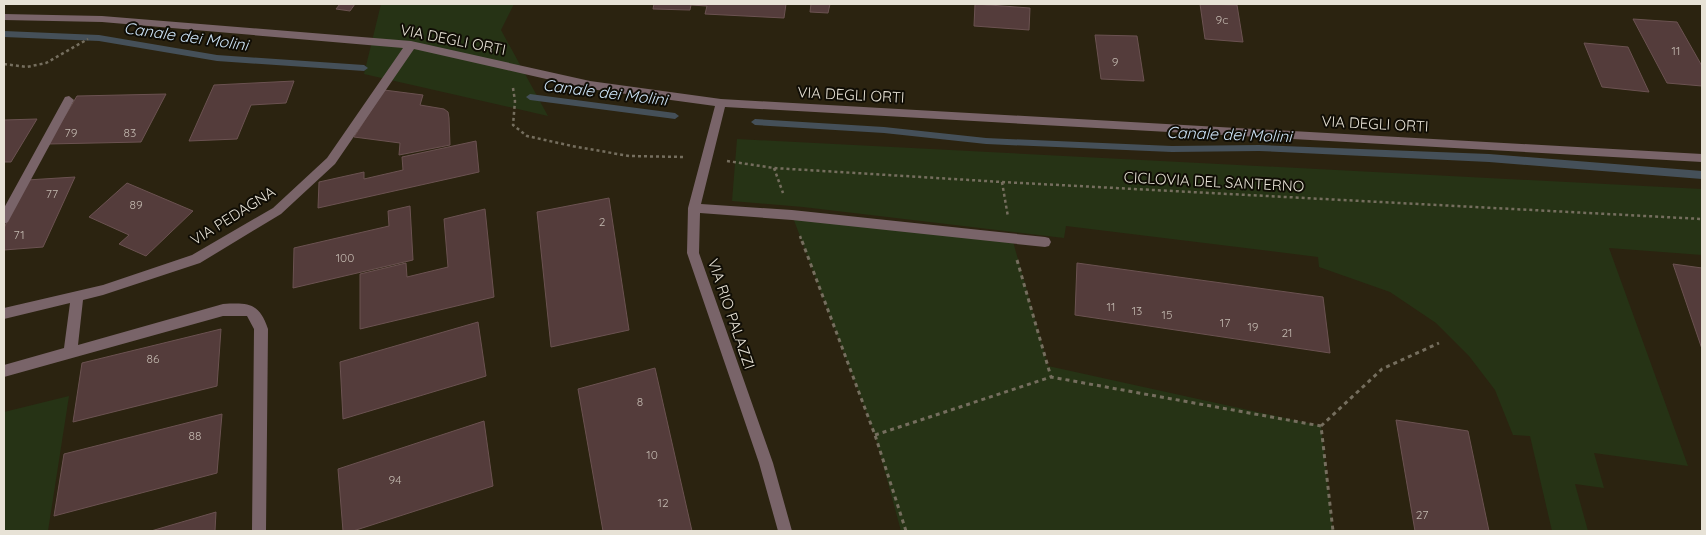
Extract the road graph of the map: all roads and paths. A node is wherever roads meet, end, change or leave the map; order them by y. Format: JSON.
{"nodes":[{"id":1,"x":4,"y":17,"type":"edge"},
{"id":2,"x":93,"y":36,"type":"dead end"},
{"id":3,"x":411,"y":45,"type":"junction"},
{"id":4,"x":4,"y":64,"type":"edge"},
{"id":5,"x":69,"y":100,"type":"dead end"},
{"id":6,"x":721,"y":103,"type":"junction"},
{"id":7,"x":1702,"y":158,"type":"edge"},
{"id":8,"x":726,"y":160,"type":"dead end"},
{"id":9,"x":774,"y":168,"type":"junction"},
{"id":10,"x":1002,"y":182,"type":"junction"},
{"id":11,"x":694,"y":208,"type":"junction"},
{"id":12,"x":792,"y":215,"type":"junction"},
{"id":13,"x":4,"y":219,"type":"edge"},
{"id":14,"x":1702,"y":219,"type":"edge"},
{"id":15,"x":1009,"y":223,"type":"dead end"},
{"id":16,"x":1045,"y":242,"type":"dead end"},
{"id":17,"x":1018,"y":260,"type":"dead end"},
{"id":18,"x":77,"y":296,"type":"junction"},
{"id":19,"x":4,"y":313,"type":"edge"},
{"id":20,"x":1439,"y":343,"type":"dead end"},
{"id":21,"x":70,"y":352,"type":"junction"},
{"id":22,"x":4,"y":371,"type":"edge"},
{"id":23,"x":1051,"y":376,"type":"junction"},
{"id":24,"x":1321,"y":426,"type":"junction"},
{"id":25,"x":875,"y":435,"type":"junction"},
{"id":26,"x":259,"y":531,"type":"edge"},
{"id":27,"x":785,"y":531,"type":"edge"},
{"id":28,"x":906,"y":531,"type":"edge"},
{"id":29,"x":1333,"y":531,"type":"edge"}],
"edges":[{"from":1,"to":3,"type":"street","name":"VIA DEGLI ORTI"},
{"from":2,"to":4,"type":"path"},
{"from":3,"to":6,"type":"street","name":"VIA DEGLI ORTI"},
{"from":3,"to":18,"type":"street","name":"VIA PEDAGNA"},
{"from":5,"to":13,"type":"street"},
{"from":6,"to":7,"type":"street","name":"VIA DEGLI ORTI"},
{"from":6,"to":11,"type":"street","name":"VIA RIO PALAZZI"},
{"from":8,"to":9,"type":"path","name":"CICLOVIA DEL SANTERNO"},
{"from":9,"to":10,"type":"path","name":"CICLOVIA DEL SANTERNO"},
{"from":9,"to":12,"type":"path"},
{"from":10,"to":14,"type":"path","name":"CICLOVIA DEL SANTERNO"},
{"from":10,"to":15,"type":"path"},
{"from":11,"to":12,"type":"street"},
{"from":11,"to":27,"type":"street","name":"VIA RIO PALAZZI"},
{"from":12,"to":16,"type":"street"},
{"from":12,"to":25,"type":"path"},
{"from":17,"to":23,"type":"path"},
{"from":18,"to":19,"type":"street","name":"VIA PEDAGNA"},
{"from":18,"to":21,"type":"street"},
{"from":20,"to":24,"type":"path"},
{"from":21,"to":22,"type":"street"},
{"from":21,"to":26,"type":"street"},
{"from":23,"to":24,"type":"path"},
{"from":23,"to":25,"type":"path"},
{"from":24,"to":29,"type":"path"},
{"from":25,"to":28,"type":"path"}]}
